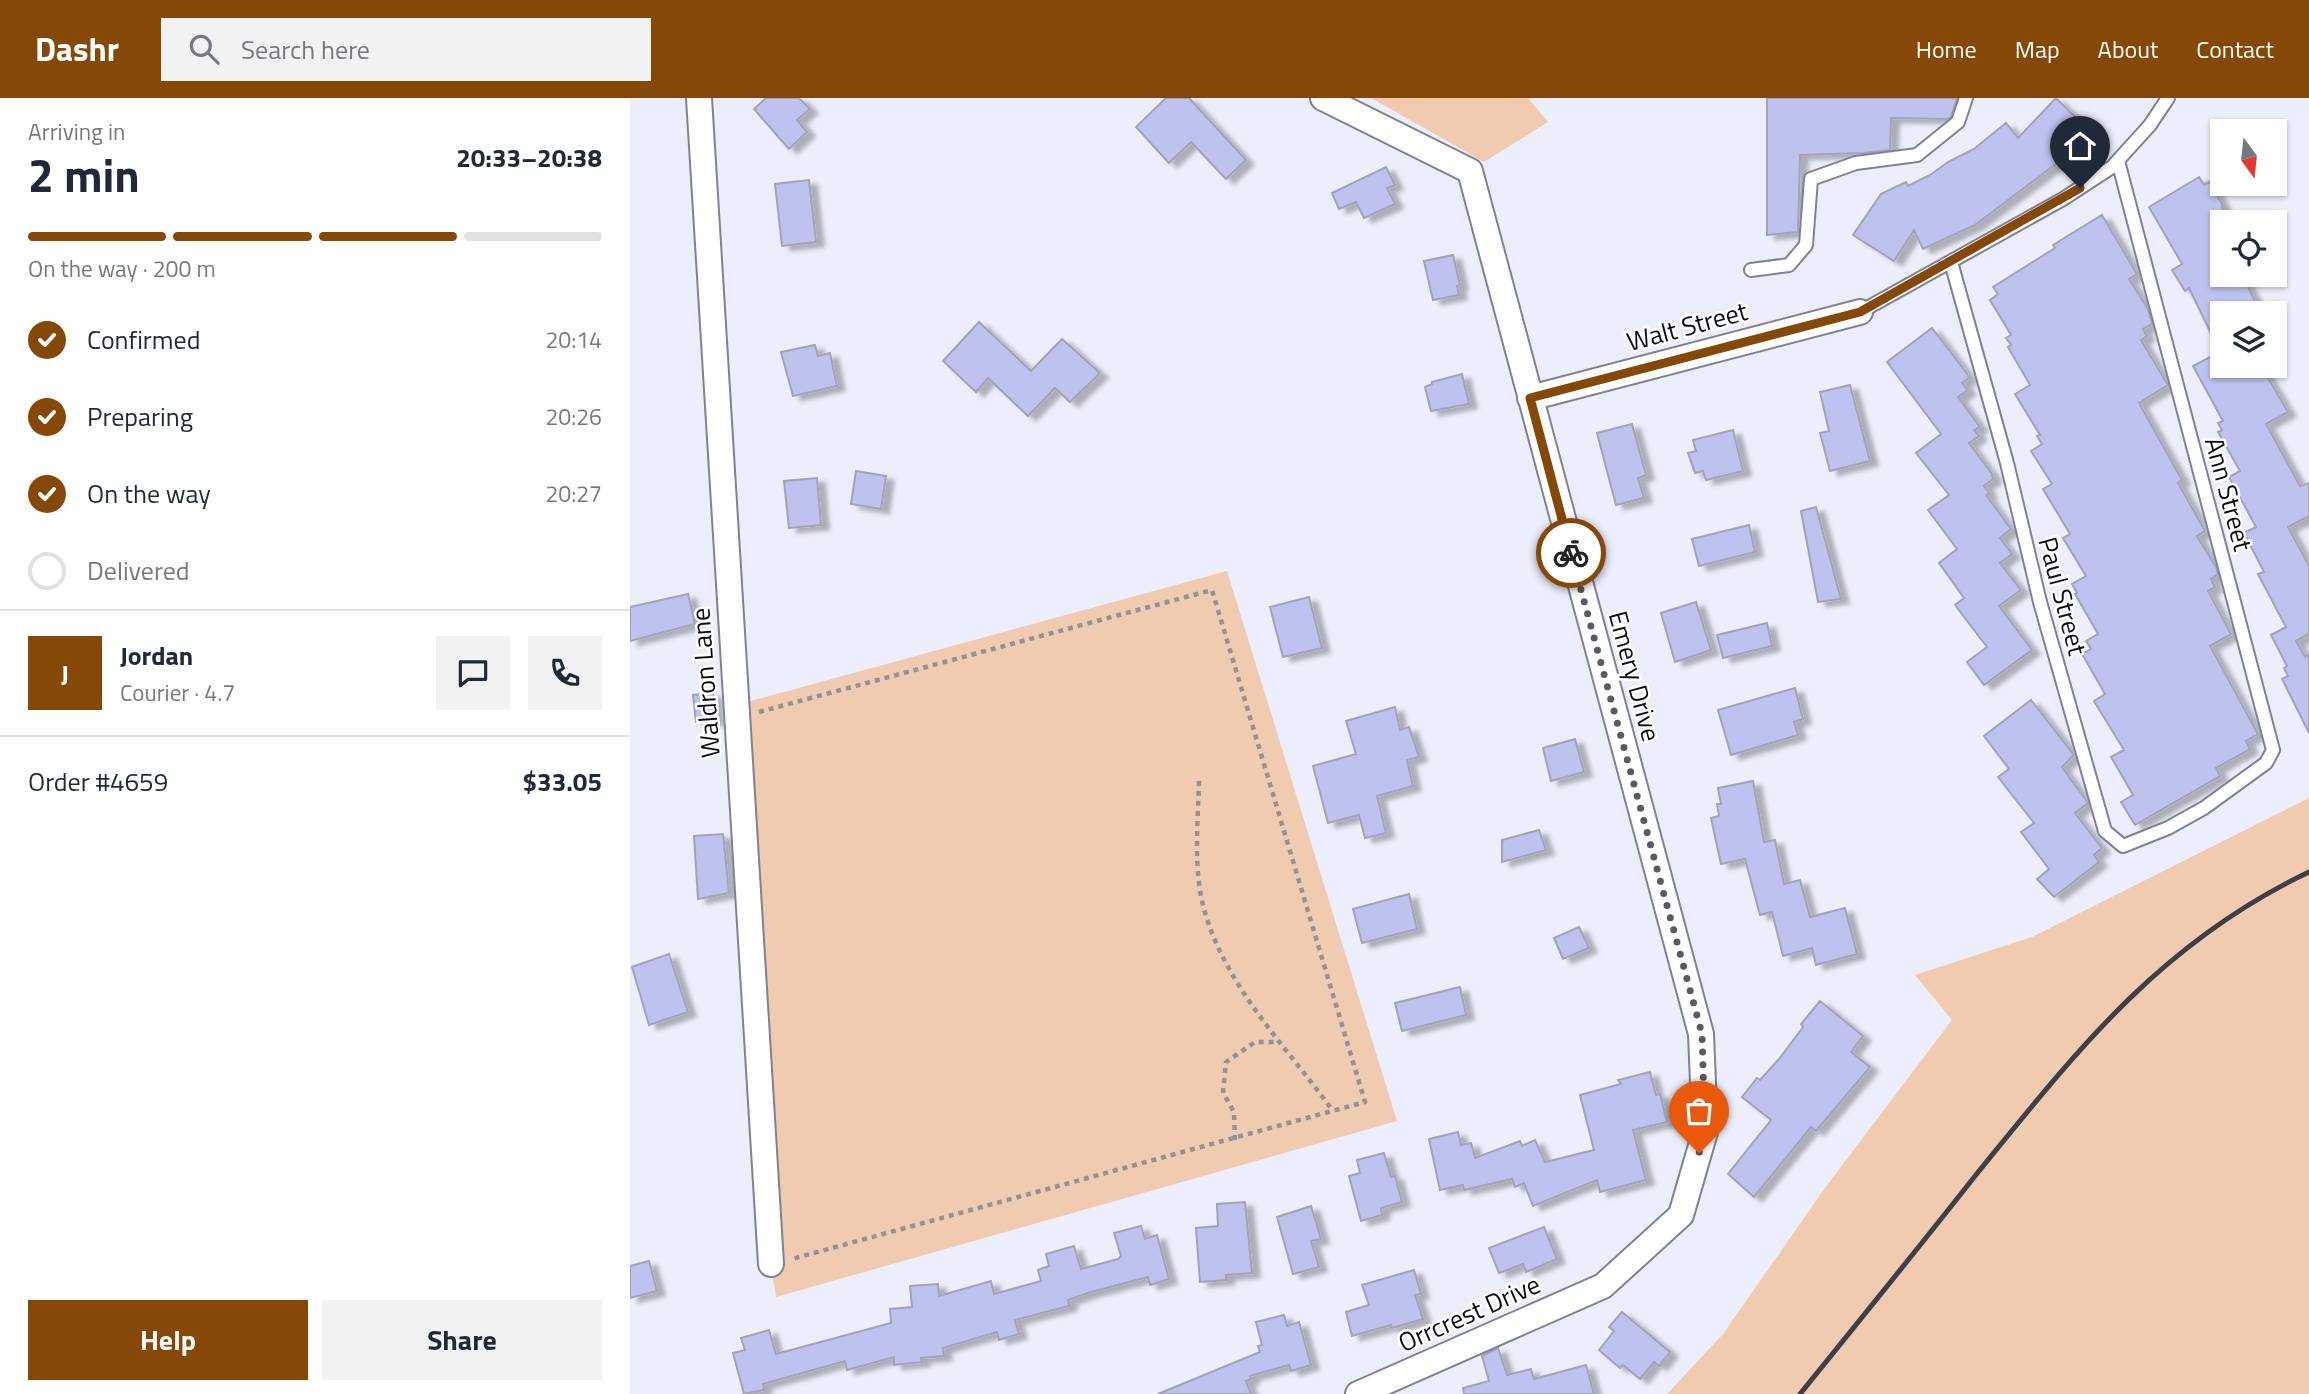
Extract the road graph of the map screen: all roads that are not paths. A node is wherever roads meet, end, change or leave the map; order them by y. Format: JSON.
{"nodes":[{"id":1,"x":699,"y":98,"type":"edge"},
{"id":2,"x":1323,"y":98,"type":"edge"},
{"id":3,"x":1966,"y":98,"type":"edge"},
{"id":4,"x":2168,"y":98,"type":"edge"},
{"id":5,"x":2118,"y":162,"type":"junction"},
{"id":6,"x":1951,"y":262,"type":"junction"},
{"id":7,"x":1751,"y":270,"type":"dead end"},
{"id":8,"x":1860,"y":312,"type":"joint"},
{"id":9,"x":1530,"y":398,"type":"junction"},
{"id":10,"x":2204,"y":808,"type":"joint"},
{"id":11,"x":771,"y":1264,"type":"road end"},
{"id":12,"x":1603,"y":1286,"type":"joint"},
{"id":13,"x":1358,"y":1394,"type":"edge"}],
"edges":[{"from":1,"to":11,"type":"street","name":"Waldron Lane"},
{"from":2,"to":9,"type":"street","name":"Emery Drive"},
{"from":3,"to":7,"type":"lane"},
{"from":4,"to":5,"type":"lane"},
{"from":5,"to":6,"type":"lane"},
{"from":5,"to":10,"type":"lane","name":"Ann Street"},
{"from":6,"to":8,"type":"lane"},
{"from":6,"to":10,"type":"lane","name":"Paul Street"},
{"from":8,"to":9,"type":"street","name":"Walt Street"},
{"from":9,"to":12,"type":"street","name":"Emery Drive"},
{"from":12,"to":13,"type":"street","name":"Orrcrest Drive"}]}
